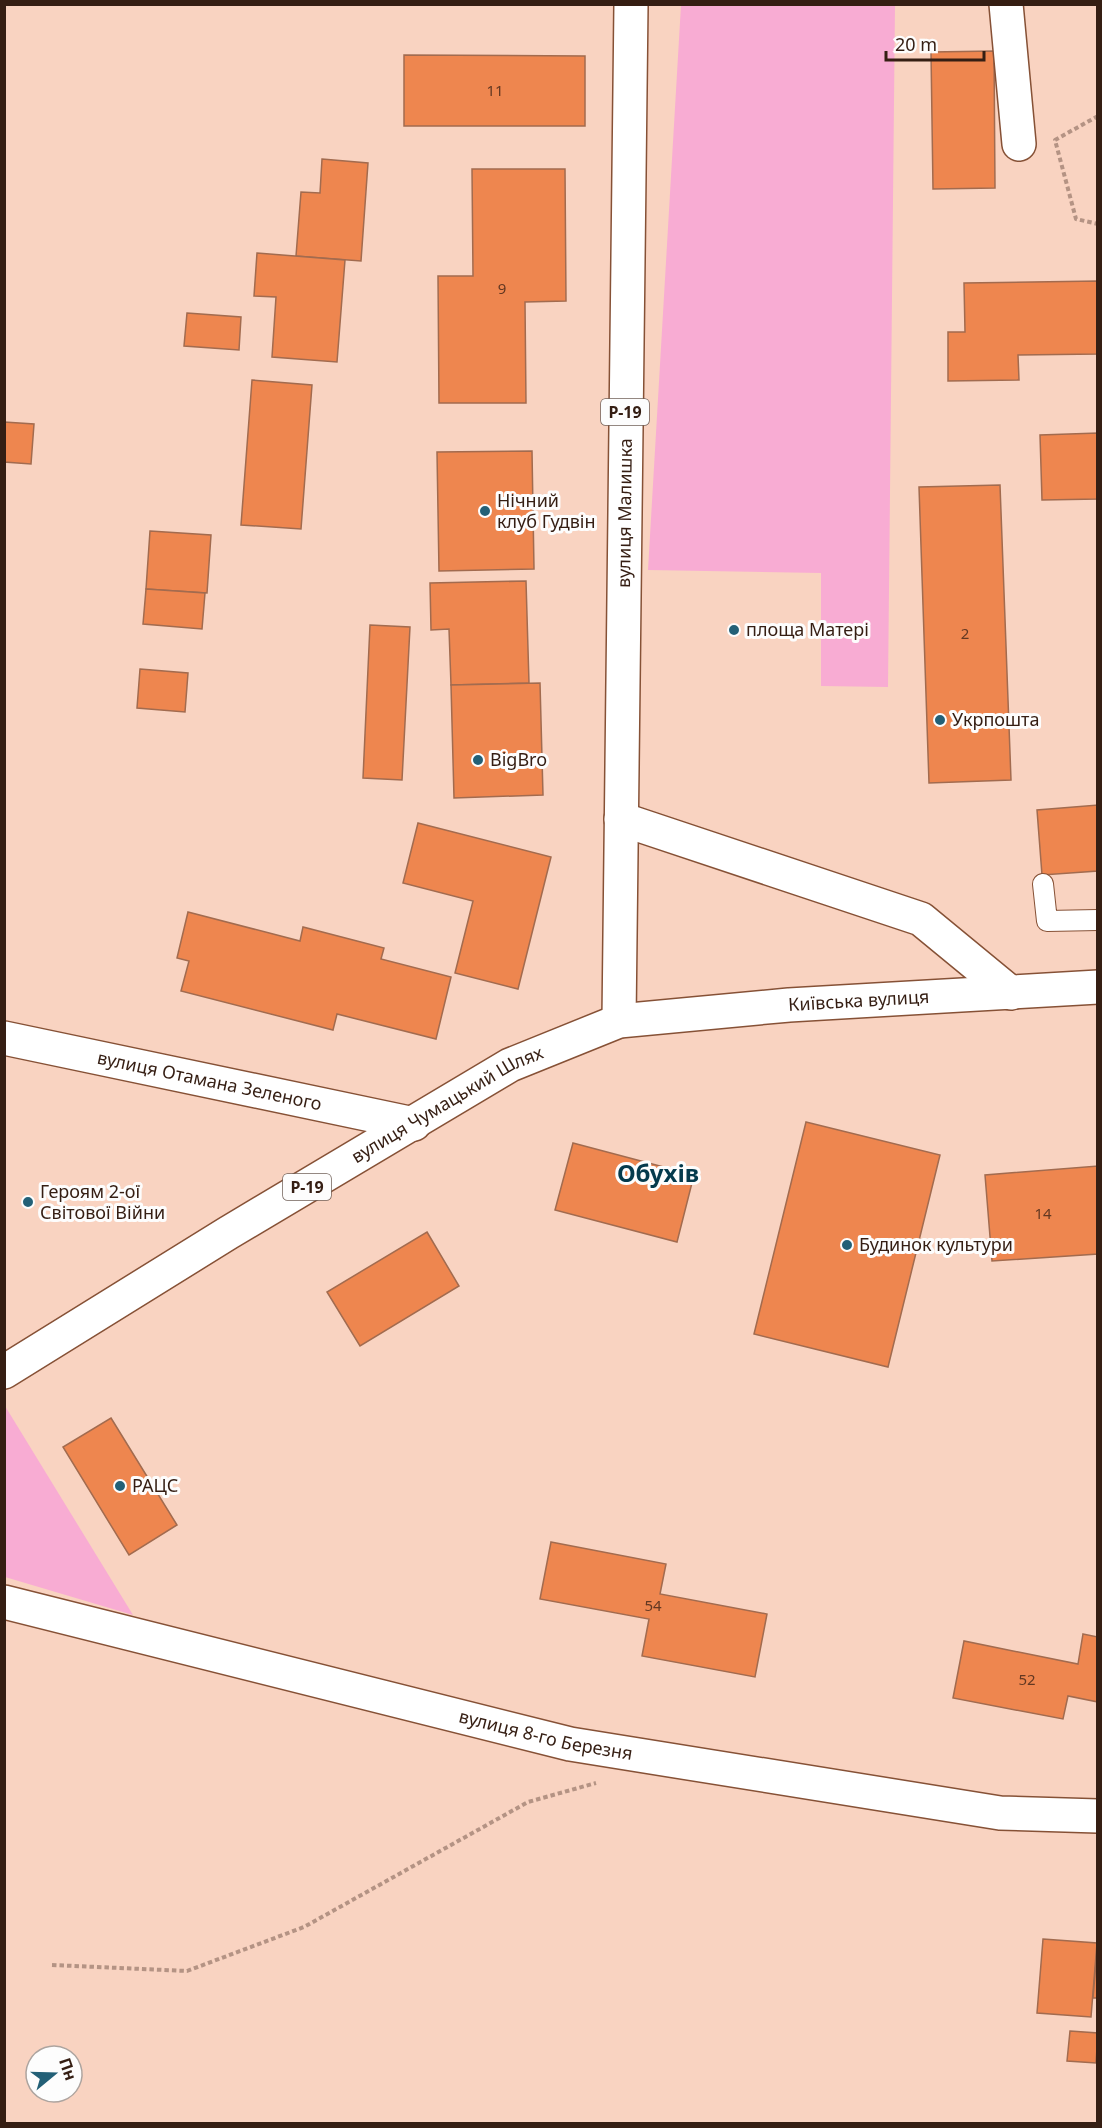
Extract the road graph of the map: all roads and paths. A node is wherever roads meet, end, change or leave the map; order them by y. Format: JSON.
{"nodes":[{"id":1,"x":631,"y":4,"type":"edge"},
{"id":2,"x":1006,"y":4,"type":"edge"},
{"id":3,"x":1098,"y":116,"type":"edge"},
{"id":4,"x":1019,"y":144,"type":"dead end"},
{"id":5,"x":1098,"y":224,"type":"edge"},
{"id":6,"x":621,"y":819,"type":"junction"},
{"id":7,"x":1043,"y":884,"type":"dead end"},
{"id":8,"x":1098,"y":920,"type":"edge"},
{"id":9,"x":1098,"y":987,"type":"edge"},
{"id":10,"x":1011,"y":993,"type":"junction"},
{"id":11,"x":619,"y":1021,"type":"junction"},
{"id":12,"x":4,"y":1038,"type":"edge"},
{"id":13,"x":414,"y":1124,"type":"junction"},
{"id":14,"x":4,"y":1372,"type":"edge"},
{"id":15,"x":4,"y":1602,"type":"edge"},
{"id":16,"x":605,"y":1780,"type":"dead end"},
{"id":17,"x":1098,"y":1816,"type":"edge"},
{"id":18,"x":52,"y":1965,"type":"dead end"}],
"edges":[{"from":1,"to":6,"type":"main road","name":"вулиця Малишка","number":"Р-19"},
{"from":2,"to":4,"type":"main road"},
{"from":3,"to":5,"type":"path"},
{"from":6,"to":10,"type":"main road"},
{"from":6,"to":11,"type":"main road","name":"вулиця Малишка","number":"Р-19"},
{"from":7,"to":8,"type":"lane"},
{"from":9,"to":10,"type":"main road","name":"Київська вулиця"},
{"from":10,"to":11,"type":"main road","name":"Київська вулиця"},
{"from":11,"to":13,"type":"main road","name":"вулиця Чумацький Шлях","number":"Р-19"},
{"from":12,"to":13,"type":"main road","name":"вулиця Отамана Зеленого"},
{"from":13,"to":14,"type":"main road","name":"вулиця Чумацький Шлях","number":"Р-19"},
{"from":15,"to":17,"type":"main road","name":"вулиця 8-го Березня"},
{"from":16,"to":18,"type":"path"}]}
